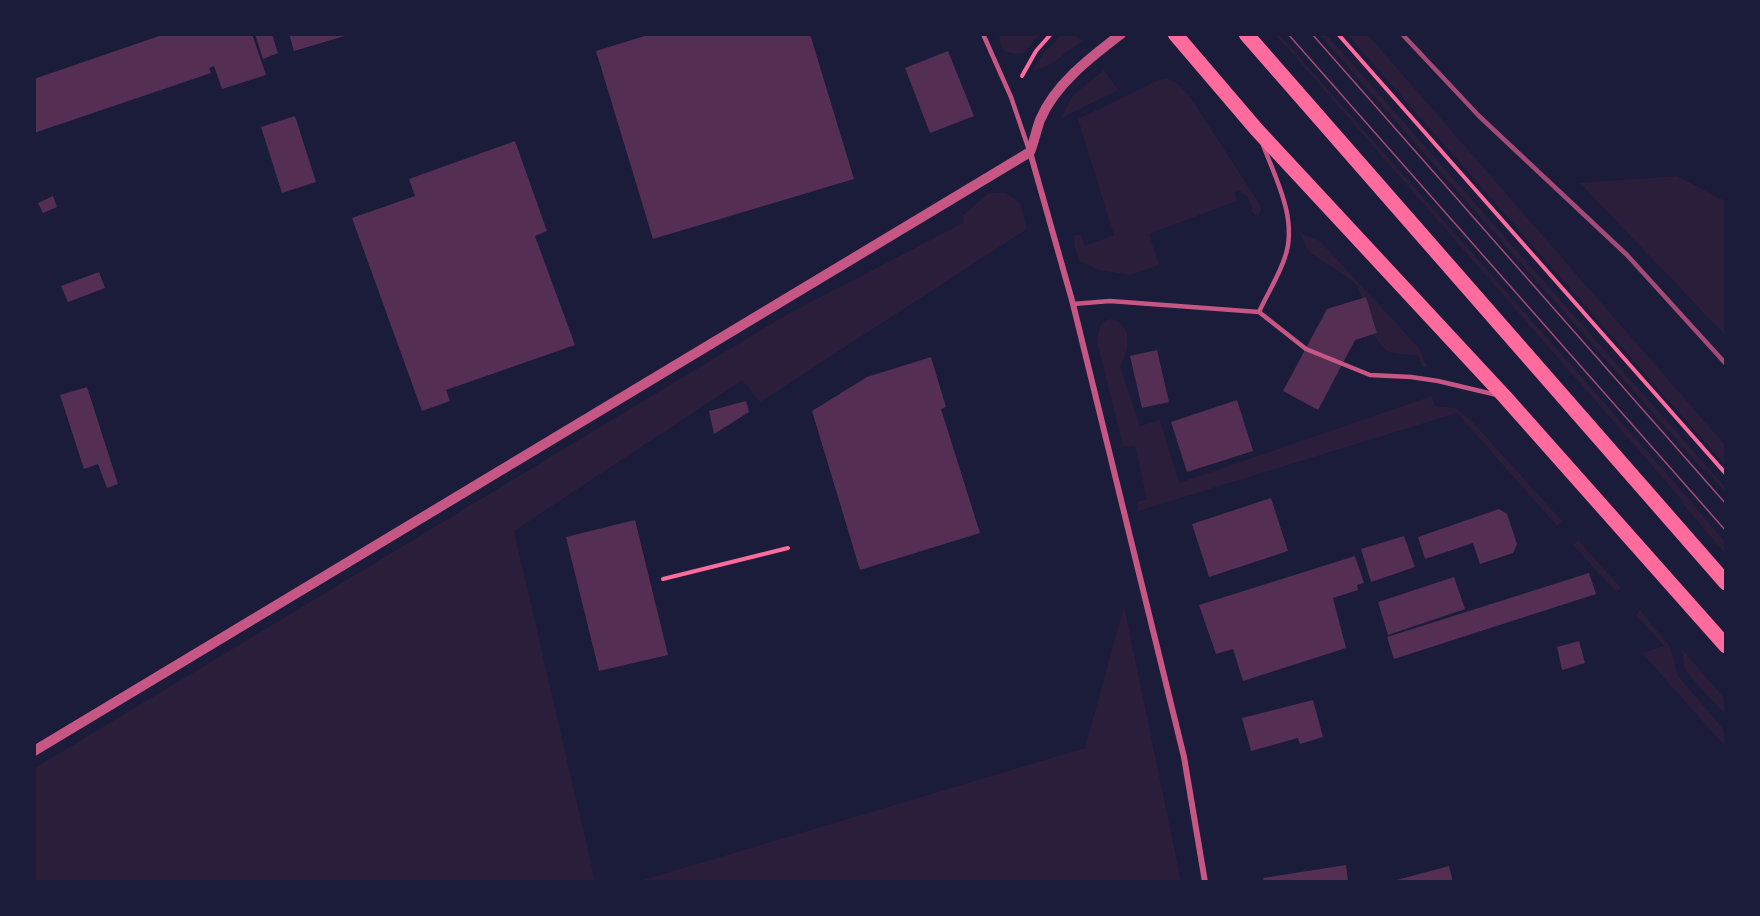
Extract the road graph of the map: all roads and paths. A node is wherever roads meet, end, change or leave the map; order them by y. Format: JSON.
{"nodes":[{"id":1,"x":983,"y":34,"type":"edge"},
{"id":2,"x":1051,"y":34,"type":"edge"},
{"id":3,"x":1121,"y":34,"type":"edge"},
{"id":4,"x":1175,"y":34,"type":"edge"},
{"id":5,"x":1246,"y":34,"type":"edge"},
{"id":6,"x":1338,"y":34,"type":"edge"},
{"id":7,"x":1025,"y":70,"type":"dead end"},
{"id":8,"x":1257,"y":129,"type":"junction"},
{"id":9,"x":1030,"y":152,"type":"junction"},
{"id":10,"x":1073,"y":304,"type":"junction"},
{"id":11,"x":1259,"y":312,"type":"junction"},
{"id":12,"x":1505,"y":397,"type":"junction"},
{"id":13,"x":1725,"y":474,"type":"edge"},
{"id":14,"x":788,"y":548,"type":"dead end"},
{"id":15,"x":663,"y":579,"type":"dead end"},
{"id":16,"x":1725,"y":583,"type":"edge"},
{"id":17,"x":1725,"y":646,"type":"edge"},
{"id":18,"x":34,"y":751,"type":"edge"},
{"id":19,"x":1205,"y":882,"type":"edge"}],
"edges":[{"from":1,"to":9,"type":"lane"},
{"from":2,"to":7,"type":"path"},
{"from":3,"to":9,"type":"street"},
{"from":4,"to":8,"type":"main road"},
{"from":5,"to":16,"type":"main road"},
{"from":6,"to":13,"type":"path"},
{"from":8,"to":11,"type":"lane"},
{"from":8,"to":12,"type":"main road"},
{"from":9,"to":10,"type":"street"},
{"from":9,"to":18,"type":"street"},
{"from":10,"to":11,"type":"lane"},
{"from":10,"to":19,"type":"street"},
{"from":11,"to":12,"type":"lane"},
{"from":12,"to":17,"type":"main road"},
{"from":14,"to":15,"type":"path"}]}
